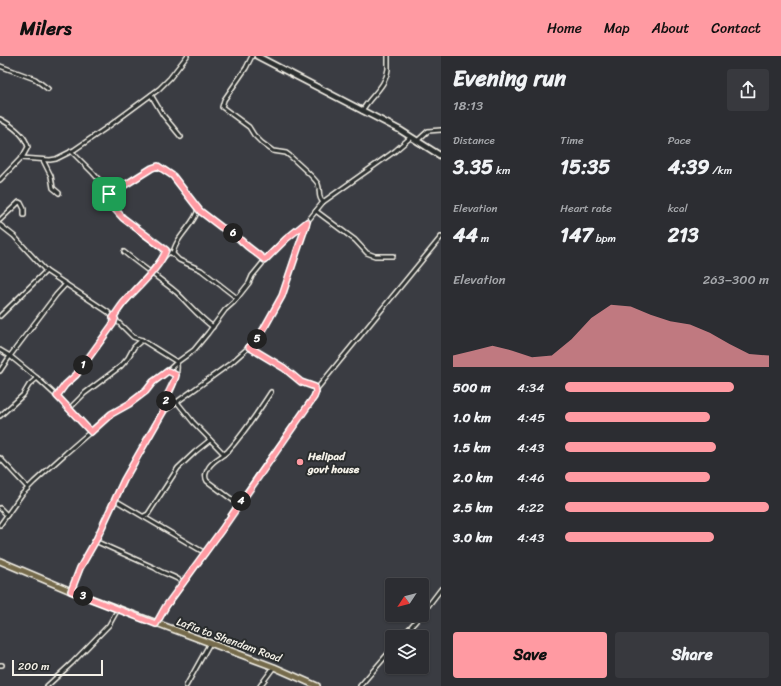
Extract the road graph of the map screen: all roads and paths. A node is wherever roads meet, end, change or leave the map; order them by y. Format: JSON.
{"nodes":[{"id":1,"x":187,"y":56,"type":"edge"},
{"id":2,"x":252,"y":56,"type":"edge"},
{"id":3,"x":257,"y":56,"type":"edge"},
{"id":4,"x":388,"y":56,"type":"edge"},
{"id":5,"x":0,"y":66,"type":"edge"},
{"id":6,"x":48,"y":88,"type":"dead end"},
{"id":7,"x":151,"y":95,"type":"junction"},
{"id":8,"x":362,"y":111,"type":"junction"},
{"id":9,"x":0,"y":118,"type":"edge"},
{"id":10,"x":441,"y":130,"type":"edge"},
{"id":11,"x":182,"y":137,"type":"dead end"},
{"id":12,"x":411,"y":137,"type":"junction"},
{"id":13,"x":417,"y":141,"type":"junction"},
{"id":14,"x":71,"y":151,"type":"junction"},
{"id":15,"x":441,"y":156,"type":"edge"},
{"id":16,"x":21,"y":158,"type":"junction"},
{"id":17,"x":43,"y":160,"type":"junction"},
{"id":18,"x":0,"y":180,"type":"edge"},
{"id":19,"x":59,"y":193,"type":"dead end"},
{"id":20,"x":109,"y":194,"type":"junction"},
{"id":21,"x":323,"y":202,"type":"junction"},
{"id":22,"x":198,"y":209,"type":"junction"},
{"id":23,"x":316,"y":211,"type":"junction"},
{"id":24,"x":201,"y":212,"type":"junction"},
{"id":25,"x":197,"y":213,"type":"junction"},
{"id":26,"x":24,"y":215,"type":"dead end"},
{"id":27,"x":1,"y":220,"type":"edge"},
{"id":28,"x":307,"y":222,"type":"junction"},
{"id":29,"x":1,"y":226,"type":"edge"},
{"id":30,"x":441,"y":237,"type":"edge"},
{"id":31,"x":166,"y":250,"type":"junction"},
{"id":32,"x":124,"y":252,"type":"dead end"},
{"id":33,"x":171,"y":253,"type":"junction"},
{"id":34,"x":164,"y":256,"type":"junction"},
{"id":35,"x":393,"y":256,"type":"dead end"},
{"id":36,"x":265,"y":260,"type":"junction"},
{"id":37,"x":46,"y":271,"type":"junction"},
{"id":38,"x":151,"y":272,"type":"junction"},
{"id":39,"x":66,"y":284,"type":"junction"},
{"id":40,"x":237,"y":298,"type":"junction"},
{"id":41,"x":0,"y":316,"type":"edge"},
{"id":42,"x":114,"y":319,"type":"junction"},
{"id":43,"x":213,"y":327,"type":"junction"},
{"id":44,"x":142,"y":340,"type":"junction"},
{"id":45,"x":249,"y":347,"type":"junction"},
{"id":46,"x":0,"y":350,"type":"edge"},
{"id":47,"x":10,"y":356,"type":"junction"},
{"id":48,"x":177,"y":362,"type":"junction"},
{"id":49,"x":0,"y":371,"type":"edge"},
{"id":50,"x":168,"y":371,"type":"junction"},
{"id":51,"x":176,"y":375,"type":"junction"},
{"id":52,"x":37,"y":378,"type":"junction"},
{"id":53,"x":316,"y":390,"type":"junction"},
{"id":54,"x":271,"y":392,"type":"dead end"},
{"id":55,"x":57,"y":396,"type":"junction"},
{"id":56,"x":178,"y":402,"type":"junction"},
{"id":57,"x":69,"y":409,"type":"junction"},
{"id":58,"x":163,"y":412,"type":"junction"},
{"id":59,"x":0,"y":416,"type":"edge"},
{"id":60,"x":91,"y":432,"type":"junction"},
{"id":61,"x":210,"y":440,"type":"junction"},
{"id":62,"x":224,"y":454,"type":"junction"},
{"id":63,"x":0,"y":458,"type":"edge"},
{"id":64,"x":28,"y":488,"type":"junction"},
{"id":65,"x":115,"y":500,"type":"junction"},
{"id":66,"x":238,"y":504,"type":"junction"},
{"id":67,"x":0,"y":508,"type":"edge"},
{"id":68,"x":148,"y":514,"type":"junction"},
{"id":69,"x":7,"y":515,"type":"junction"},
{"id":70,"x":144,"y":516,"type":"junction"},
{"id":71,"x":148,"y":519,"type":"junction"},
{"id":72,"x":0,"y":526,"type":"edge"},
{"id":73,"x":95,"y":541,"type":"junction"},
{"id":74,"x":205,"y":553,"type":"junction"},
{"id":75,"x":0,"y":561,"type":"edge"},
{"id":76,"x":184,"y":583,"type":"junction"},
{"id":77,"x":441,"y":589,"type":"edge"},
{"id":78,"x":71,"y":591,"type":"junction"},
{"id":79,"x":429,"y":604,"type":"edge"},
{"id":80,"x":118,"y":609,"type":"junction"},
{"id":81,"x":414,"y":622,"type":"edge"},
{"id":82,"x":156,"y":624,"type":"junction"},
{"id":83,"x":408,"y":630,"type":"edge"},
{"id":84,"x":210,"y":643,"type":"junction"},
{"id":85,"x":385,"y":657,"type":"edge"},
{"id":86,"x":274,"y":667,"type":"junction"},
{"id":87,"x":47,"y":686,"type":"edge"},
{"id":88,"x":186,"y":686,"type":"edge"},
{"id":89,"x":260,"y":686,"type":"edge"},
{"id":90,"x":317,"y":686,"type":"edge"},
{"id":91,"x":360,"y":686,"type":"edge"}],
"edges":[{"from":1,"to":7,"type":"street"},
{"from":2,"to":21,"type":"street"},
{"from":3,"to":8,"type":"street"},
{"from":4,"to":8,"type":"street"},
{"from":5,"to":6,"type":"street"},
{"from":7,"to":11,"type":"street"},
{"from":7,"to":14,"type":"street"},
{"from":8,"to":12,"type":"street"},
{"from":9,"to":16,"type":"street"},
{"from":10,"to":13,"type":"street"},
{"from":12,"to":13,"type":"street"},
{"from":12,"to":21,"type":"street"},
{"from":13,"to":15,"type":"street"},
{"from":14,"to":17,"type":"street"},
{"from":14,"to":20,"type":"street"},
{"from":16,"to":17,"type":"street"},
{"from":16,"to":18,"type":"street"},
{"from":17,"to":19,"type":"street"},
{"from":20,"to":22,"type":"street"},
{"from":20,"to":31,"type":"street"},
{"from":21,"to":23,"type":"street"},
{"from":22,"to":24,"type":"street"},
{"from":22,"to":25,"type":"street"},
{"from":23,"to":28,"type":"street"},
{"from":23,"to":35,"type":"street"},
{"from":24,"to":25,"type":"street"},
{"from":24,"to":36,"type":"street"},
{"from":25,"to":33,"type":"street"},
{"from":26,"to":27,"type":"street"},
{"from":27,"to":29,"type":"street"},
{"from":28,"to":36,"type":"street"},
{"from":28,"to":45,"type":"street"},
{"from":29,"to":37,"type":"street"},
{"from":30,"to":53,"type":"street"},
{"from":31,"to":33,"type":"street"},
{"from":31,"to":34,"type":"street"},
{"from":32,"to":38,"type":"street"},
{"from":33,"to":34,"type":"street"},
{"from":33,"to":40,"type":"street"},
{"from":34,"to":38,"type":"street"},
{"from":36,"to":40,"type":"street"},
{"from":37,"to":39,"type":"street"},
{"from":37,"to":41,"type":"street"},
{"from":38,"to":42,"type":"street"},
{"from":38,"to":43,"type":"street"},
{"from":39,"to":42,"type":"street"},
{"from":39,"to":47,"type":"street"},
{"from":40,"to":43,"type":"street"},
{"from":42,"to":44,"type":"street"},
{"from":42,"to":55,"type":"street"},
{"from":43,"to":48,"type":"street"},
{"from":44,"to":48,"type":"street"},
{"from":44,"to":57,"type":"street"},
{"from":45,"to":53,"type":"street"},
{"from":45,"to":56,"type":"street"},
{"from":46,"to":47,"type":"street"},
{"from":47,"to":49,"type":"street"},
{"from":47,"to":52,"type":"street"},
{"from":48,"to":50,"type":"street"},
{"from":48,"to":51,"type":"street"},
{"from":50,"to":51,"type":"street"},
{"from":50,"to":60,"type":"street"},
{"from":51,"to":58,"type":"street"},
{"from":52,"to":55,"type":"street"},
{"from":52,"to":59,"type":"street"},
{"from":53,"to":66,"type":"street"},
{"from":54,"to":62,"type":"street"},
{"from":55,"to":57,"type":"street"},
{"from":56,"to":58,"type":"street"},
{"from":56,"to":61,"type":"street"},
{"from":57,"to":60,"type":"street"},
{"from":58,"to":65,"type":"street"},
{"from":60,"to":64,"type":"street"},
{"from":61,"to":62,"type":"street"},
{"from":61,"to":68,"type":"street"},
{"from":62,"to":66,"type":"street"},
{"from":63,"to":64,"type":"street"},
{"from":64,"to":69,"type":"street"},
{"from":65,"to":70,"type":"street"},
{"from":65,"to":73,"type":"street"},
{"from":66,"to":74,"type":"street"},
{"from":67,"to":69,"type":"street"},
{"from":68,"to":70,"type":"street"},
{"from":68,"to":71,"type":"street"},
{"from":69,"to":72,"type":"street"},
{"from":70,"to":71,"type":"street"},
{"from":71,"to":74,"type":"street"},
{"from":73,"to":76,"type":"street"},
{"from":73,"to":78,"type":"street"},
{"from":74,"to":76,"type":"street"},
{"from":75,"to":78,"type":"main road","name":"Lafia to Shendam Road"},
{"from":76,"to":82,"type":"street"},
{"from":77,"to":79,"type":"street"},
{"from":78,"to":80,"type":"main road","name":"Lafia to Shendam Road"},
{"from":80,"to":82,"type":"main road","name":"Lafia to Shendam Road"},
{"from":80,"to":87,"type":"street"},
{"from":81,"to":83,"type":"street"},
{"from":82,"to":84,"type":"main road","name":"Lafia to Shendam Road"},
{"from":84,"to":86,"type":"main road","name":"Lafia to Shendam Road"},
{"from":84,"to":88,"type":"street"},
{"from":85,"to":91,"type":"street"},
{"from":86,"to":89,"type":"street"},
{"from":86,"to":90,"type":"main road","name":"Lafia to Shendam Road"}]}
